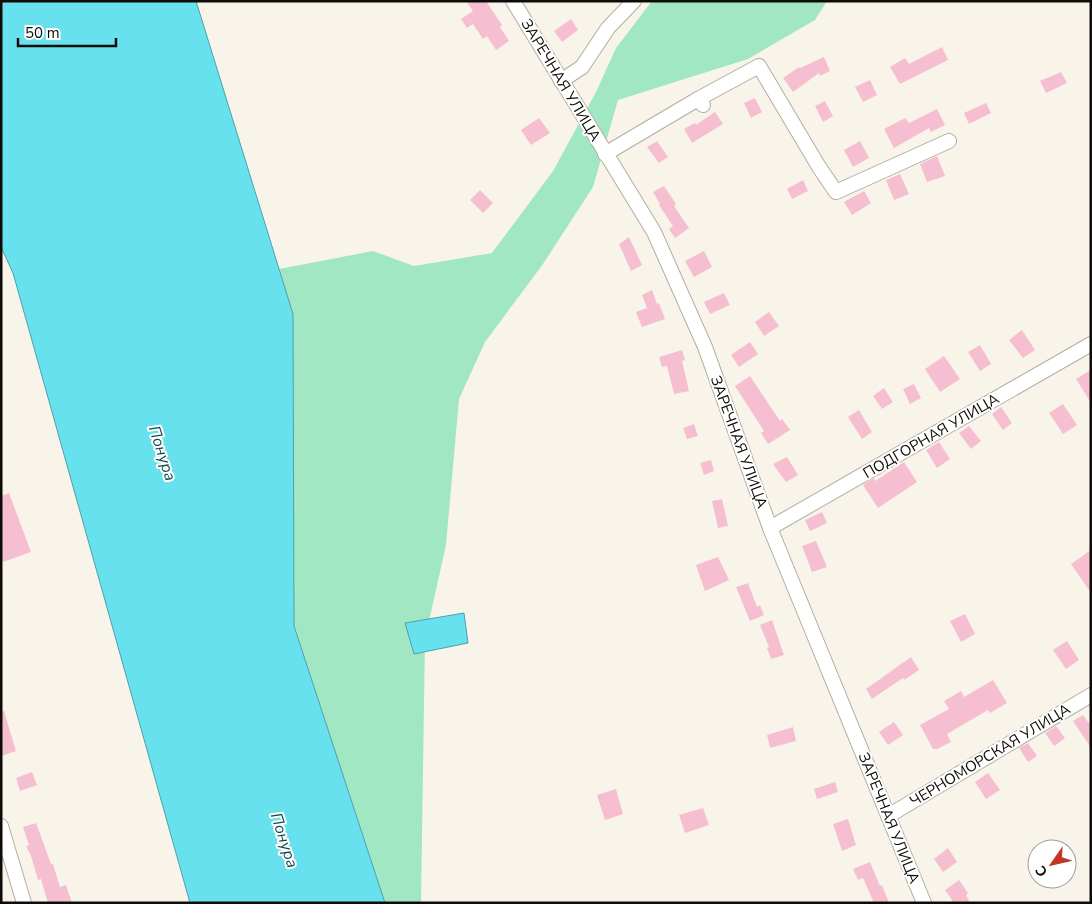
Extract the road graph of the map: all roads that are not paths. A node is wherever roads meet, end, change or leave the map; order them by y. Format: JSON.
{"nodes":[{"id":1,"x":513,"y":1,"type":"edge"},
{"id":2,"x":634,"y":1,"type":"edge"},
{"id":3,"x":561,"y":81,"type":"junction"},
{"id":4,"x":949,"y":141,"type":"dead end"},
{"id":5,"x":605,"y":154,"type":"junction"},
{"id":6,"x":1091,"y":344,"type":"edge"},
{"id":7,"x":770,"y":528,"type":"junction"},
{"id":8,"x":1091,"y":694,"type":"edge"},
{"id":9,"x":888,"y":816,"type":"junction"},
{"id":10,"x":1,"y":826,"type":"edge"},
{"id":11,"x":24,"y":903,"type":"edge"},
{"id":12,"x":924,"y":903,"type":"edge"}],
"edges":[{"from":1,"to":3,"type":"street","name":"ЗАРЕЧНАЯ УЛИЦА"},
{"from":2,"to":3,"type":"street"},
{"from":3,"to":5,"type":"street","name":"ЗАРЕЧНАЯ УЛИЦА"},
{"from":4,"to":5,"type":"street"},
{"from":5,"to":7,"type":"street","name":"ЗАРЕЧНАЯ УЛИЦА"},
{"from":6,"to":7,"type":"street","name":"ПОДГОРНАЯ УЛИЦА"},
{"from":7,"to":9,"type":"street","name":"ЗАРЕЧНАЯ УЛИЦА"},
{"from":8,"to":9,"type":"street","name":"ЧЕРНОМОРСКАЯ УЛИЦА"},
{"from":9,"to":12,"type":"street","name":"ЗАРЕЧНАЯ УЛИЦА"},
{"from":10,"to":11,"type":"street"}]}
